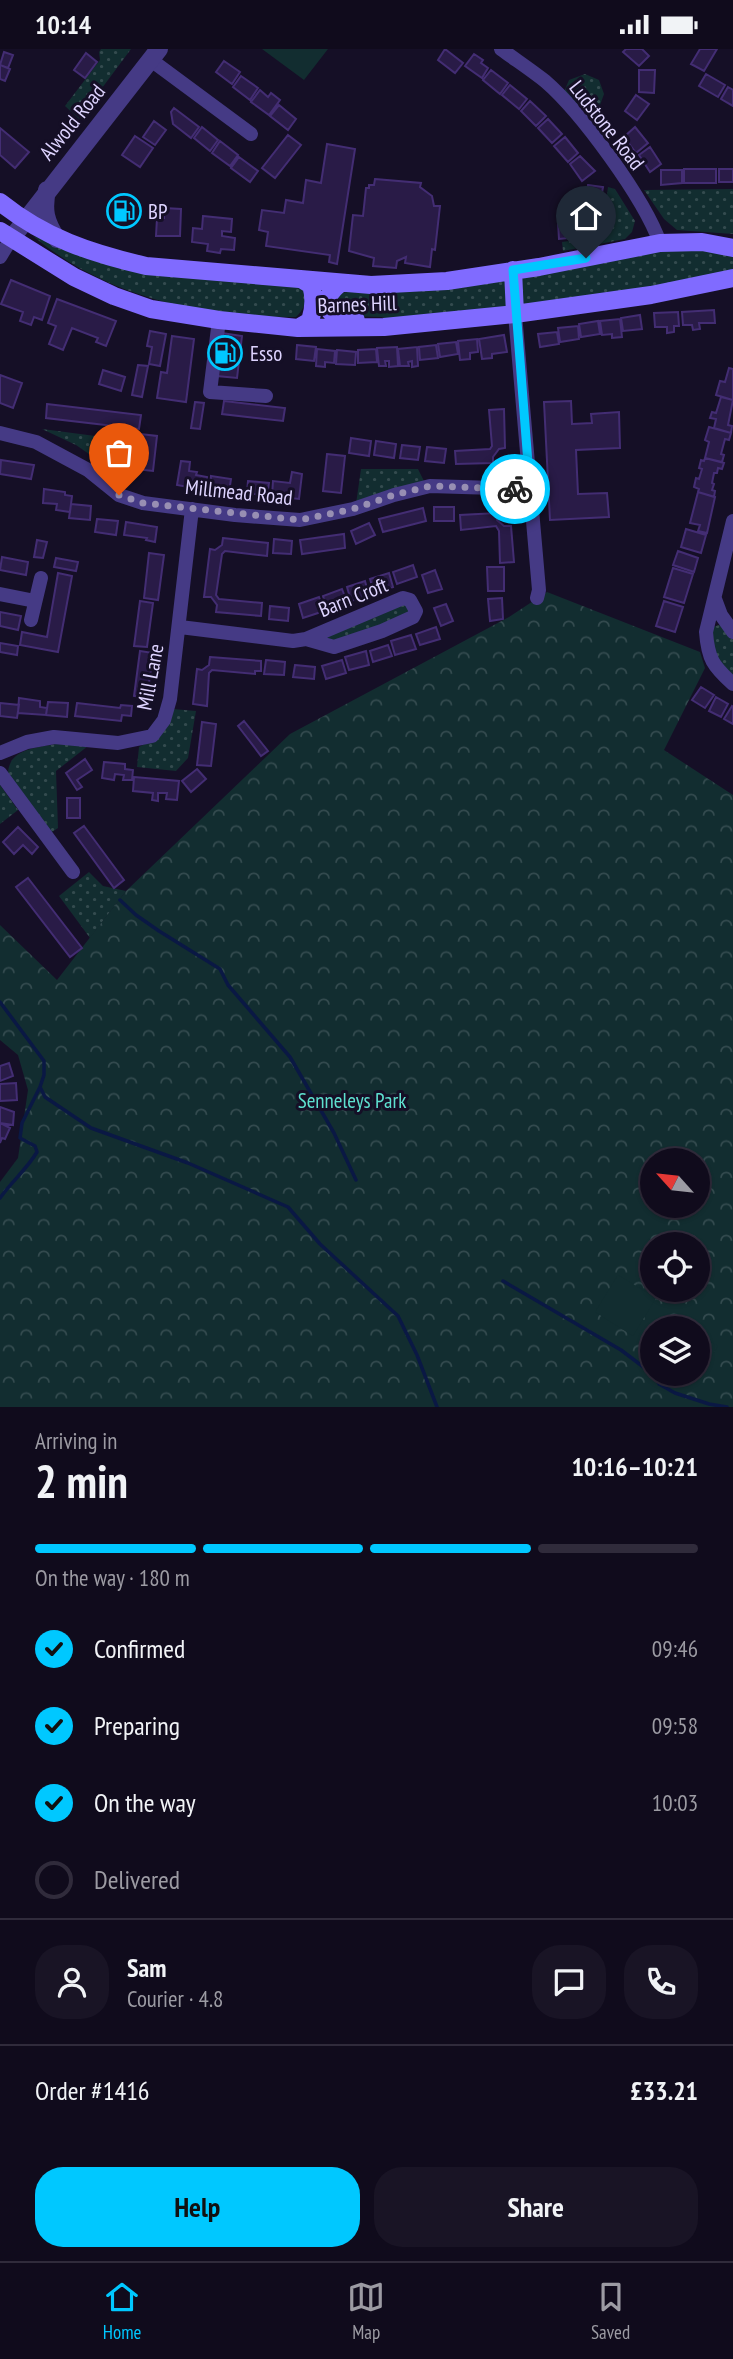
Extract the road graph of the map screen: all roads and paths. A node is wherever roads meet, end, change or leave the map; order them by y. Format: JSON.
{"nodes":[{"id":1,"x":501,"y":49,"type":"edge"},
{"id":2,"x":155,"y":55,"type":"edge"},
{"id":3,"x":251,"y":134,"type":"dead end"},
{"id":4,"x":47,"y":190,"type":"junction"},
{"id":5,"x":0,"y":202,"type":"edge"},
{"id":6,"x":23,"y":221,"type":"junction"},
{"id":7,"x":5,"y":235,"type":"edge"},
{"id":8,"x":57,"y":239,"type":"junction"},
{"id":9,"x":660,"y":243,"type":"junction"},
{"id":10,"x":733,"y":248,"type":"edge"},
{"id":11,"x":0,"y":257,"type":"edge"},
{"id":12,"x":513,"y":270,"type":"junction"},
{"id":13,"x":733,"y":278,"type":"edge"},
{"id":14,"x":303,"y":280,"type":"junction"},
{"id":15,"x":341,"y":283,"type":"junction"},
{"id":16,"x":515,"y":314,"type":"junction"},
{"id":17,"x":219,"y":320,"type":"junction"},
{"id":18,"x":384,"y":327,"type":"junction"},
{"id":19,"x":298,"y":328,"type":"junction"},
{"id":20,"x":266,"y":396,"type":"dead end"},
{"id":21,"x":0,"y":433,"type":"edge"},
{"id":22,"x":530,"y":489,"type":"junction"},
{"id":23,"x":192,"y":509,"type":"junction"},
{"id":24,"x":733,"y":521,"type":"edge"},
{"id":25,"x":41,"y":577,"type":"dead end"},
{"id":26,"x":0,"y":594,"type":"edge"},
{"id":27,"x":714,"y":597,"type":"junction"},
{"id":28,"x":537,"y":598,"type":"dead end"},
{"id":29,"x":35,"y":601,"type":"junction"},
{"id":30,"x":31,"y":621,"type":"dead end"},
{"id":31,"x":180,"y":627,"type":"junction"},
{"id":32,"x":733,"y":632,"type":"edge"},
{"id":33,"x":306,"y":639,"type":"junction"},
{"id":34,"x":733,"y":684,"type":"edge"},
{"id":35,"x":0,"y":753,"type":"edge"},
{"id":36,"x":0,"y":773,"type":"edge"},
{"id":37,"x":73,"y":872,"type":"dead end"}],
"edges":[{"from":1,"to":9,"type":"street","name":"Ludstone Road"},
{"from":2,"to":3,"type":"street"},
{"from":2,"to":4,"type":"street","name":"Alwold Road"},
{"from":4,"to":6,"type":"street","name":"Alwold Road"},
{"from":4,"to":8,"type":"street","name":"Alwold Road"},
{"from":5,"to":6,"type":"main road","name":"Barnes Hill"},
{"from":6,"to":7,"type":"street","name":"Alwold Road"},
{"from":6,"to":8,"type":"main road","name":"Barnes Hill"},
{"from":7,"to":11,"type":"street"},
{"from":7,"to":17,"type":"main road","name":"Barnes Hill"},
{"from":8,"to":14,"type":"main road","name":"Barnes Hill"},
{"from":9,"to":10,"type":"main road","name":"Barnes Hill"},
{"from":9,"to":12,"type":"main road","name":"Barnes Hill"},
{"from":12,"to":15,"type":"main road","name":"Barnes Hill"},
{"from":12,"to":16,"type":"main road"},
{"from":13,"to":16,"type":"main road","name":"Barnes Hill"},
{"from":14,"to":15,"type":"main road","name":"Barnes Hill"},
{"from":14,"to":19,"type":"main road"},
{"from":15,"to":18,"type":"main road"},
{"from":16,"to":18,"type":"main road","name":"Barnes Hill"},
{"from":16,"to":22,"type":"street"},
{"from":17,"to":19,"type":"main road","name":"Barnes Hill"},
{"from":17,"to":20,"type":"street"},
{"from":18,"to":19,"type":"main road","name":"Barnes Hill"},
{"from":21,"to":23,"type":"street","name":"Millmead Road"},
{"from":22,"to":23,"type":"street","name":"Millmead Road"},
{"from":22,"to":28,"type":"street"},
{"from":23,"to":31,"type":"street","name":"Mill Lane"},
{"from":24,"to":27,"type":"street"},
{"from":25,"to":29,"type":"street"},
{"from":26,"to":29,"type":"street"},
{"from":27,"to":32,"type":"street"},
{"from":27,"to":34,"type":"street"},
{"from":29,"to":30,"type":"street"},
{"from":31,"to":33,"type":"street","name":"Barn Croft"},
{"from":31,"to":35,"type":"street","name":"Mill Lane"},
{"from":33,"to":33,"type":"street","name":"Barn Croft"},
{"from":36,"to":37,"type":"street"}]}
